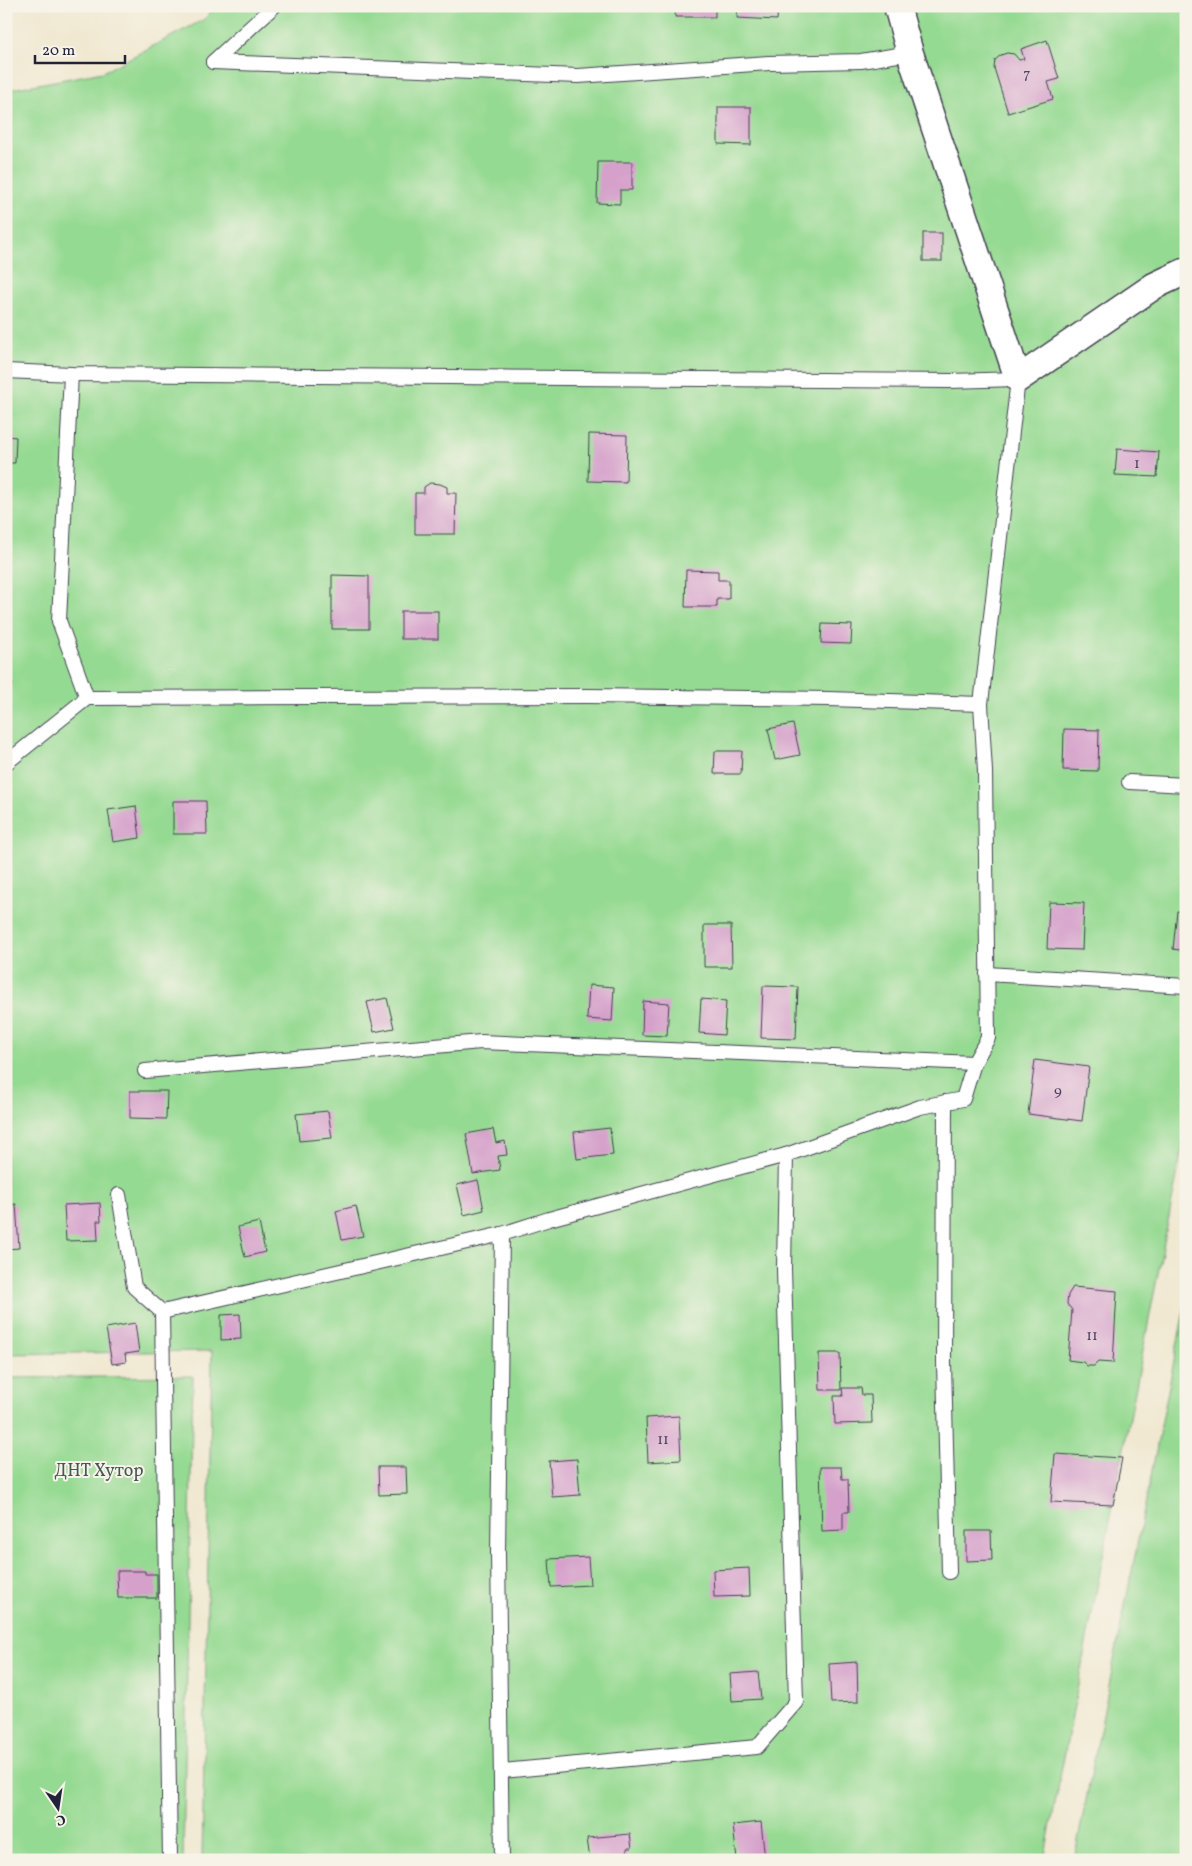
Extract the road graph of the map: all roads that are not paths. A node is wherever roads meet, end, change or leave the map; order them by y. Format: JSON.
{"nodes":[{"id":1,"x":274,"y":6,"type":"edge"},
{"id":2,"x":897,"y":6,"type":"edge"},
{"id":3,"x":910,"y":52,"type":"junction"},
{"id":4,"x":1186,"y":271,"type":"edge"},
{"id":5,"x":6,"y":370,"type":"edge"},
{"id":6,"x":71,"y":374,"type":"junction"},
{"id":7,"x":1018,"y":380,"type":"junction"},
{"id":8,"x":87,"y":698,"type":"junction"},
{"id":9,"x":980,"y":704,"type":"junction"},
{"id":10,"x":6,"y":763,"type":"edge"},
{"id":11,"x":1129,"y":782,"type":"dead end"},
{"id":12,"x":1186,"y":785,"type":"edge"},
{"id":13,"x":988,"y":974,"type":"junction"},
{"id":14,"x":1186,"y":986,"type":"edge"},
{"id":15,"x":974,"y":1063,"type":"junction"},
{"id":16,"x":145,"y":1071,"type":"dead end"},
{"id":17,"x":945,"y":1102,"type":"junction"},
{"id":18,"x":786,"y":1155,"type":"junction"},
{"id":19,"x":119,"y":1195,"type":"dead end"},
{"id":20,"x":502,"y":1234,"type":"junction"},
{"id":21,"x":162,"y":1312,"type":"junction"},
{"id":22,"x":949,"y":1572,"type":"dead end"},
{"id":23,"x":502,"y":1771,"type":"junction"},
{"id":24,"x":170,"y":1860,"type":"edge"},
{"id":25,"x":502,"y":1860,"type":"edge"}],
"edges":[{"from":1,"to":3,"type":"lane"},
{"from":2,"to":3,"type":"street"},
{"from":3,"to":7,"type":"street"},
{"from":4,"to":7,"type":"street"},
{"from":5,"to":6,"type":"lane"},
{"from":6,"to":7,"type":"lane"},
{"from":6,"to":8,"type":"lane"},
{"from":7,"to":9,"type":"lane"},
{"from":8,"to":9,"type":"lane"},
{"from":8,"to":10,"type":"lane"},
{"from":9,"to":13,"type":"lane"},
{"from":11,"to":12,"type":"lane"},
{"from":13,"to":14,"type":"lane"},
{"from":13,"to":15,"type":"lane"},
{"from":15,"to":16,"type":"lane"},
{"from":15,"to":17,"type":"lane"},
{"from":17,"to":18,"type":"lane"},
{"from":17,"to":22,"type":"lane"},
{"from":18,"to":20,"type":"lane"},
{"from":18,"to":23,"type":"lane"},
{"from":19,"to":21,"type":"lane"},
{"from":20,"to":21,"type":"lane"},
{"from":20,"to":23,"type":"lane"},
{"from":21,"to":24,"type":"lane"},
{"from":23,"to":25,"type":"lane"}]}
